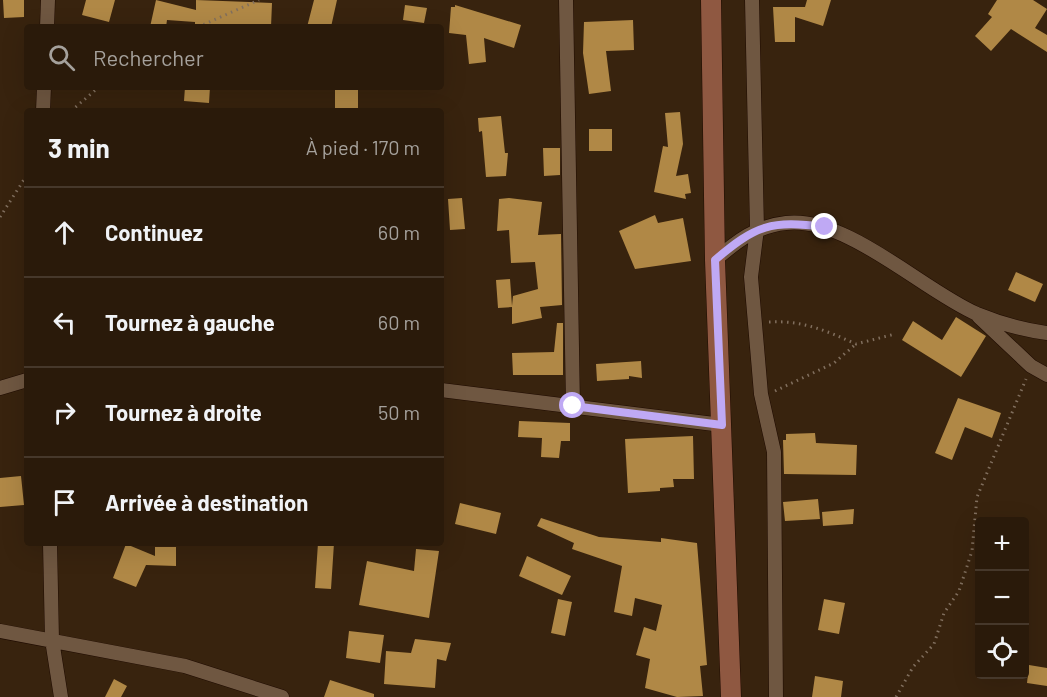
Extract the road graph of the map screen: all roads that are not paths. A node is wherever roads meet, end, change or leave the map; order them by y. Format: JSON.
{"nodes":[{"id":1,"x":48,"y":0,"type":"edge"},
{"id":2,"x":566,"y":0,"type":"edge"},
{"id":3,"x":711,"y":0,"type":"edge"},
{"id":4,"x":752,"y":0,"type":"edge"},
{"id":5,"x":46,"y":24,"type":"edge"},
{"id":6,"x":44,"y":90,"type":"edge"},
{"id":7,"x":43,"y":108,"type":"edge"},
{"id":8,"x":757,"y":229,"type":"junction"},
{"id":9,"x":715,"y":260,"type":"junction"},
{"id":10,"x":976,"y":313,"type":"junction"},
{"id":11,"x":1047,"y":333,"type":"edge"},
{"id":12,"x":1047,"y":375,"type":"edge"},
{"id":13,"x":24,"y":381,"type":"edge"},
{"id":14,"x":0,"y":388,"type":"edge"},
{"id":15,"x":444,"y":390,"type":"edge"},
{"id":16,"x":573,"y":406,"type":"junction"},
{"id":17,"x":722,"y":425,"type":"junction"},
{"id":18,"x":50,"y":546,"type":"edge"},
{"id":19,"x":0,"y":631,"type":"edge"},
{"id":20,"x":52,"y":640,"type":"junction"},
{"id":21,"x":61,"y":697,"type":"edge"},
{"id":22,"x":282,"y":697,"type":"edge"},
{"id":23,"x":731,"y":697,"type":"edge"},
{"id":24,"x":776,"y":697,"type":"edge"}],
"edges":[{"from":1,"to":5,"type":"street"},
{"from":2,"to":16,"type":"street"},
{"from":3,"to":9,"type":"main road"},
{"from":4,"to":8,"type":"street"},
{"from":6,"to":7,"type":"street"},
{"from":8,"to":9,"type":"street"},
{"from":8,"to":10,"type":"street"},
{"from":8,"to":24,"type":"street"},
{"from":9,"to":17,"type":"main road"},
{"from":10,"to":11,"type":"street"},
{"from":10,"to":12,"type":"street"},
{"from":13,"to":14,"type":"street"},
{"from":15,"to":16,"type":"street"},
{"from":16,"to":17,"type":"street"},
{"from":17,"to":23,"type":"main road"},
{"from":18,"to":20,"type":"street"},
{"from":19,"to":20,"type":"street"},
{"from":20,"to":21,"type":"street"},
{"from":20,"to":22,"type":"street"}]}
